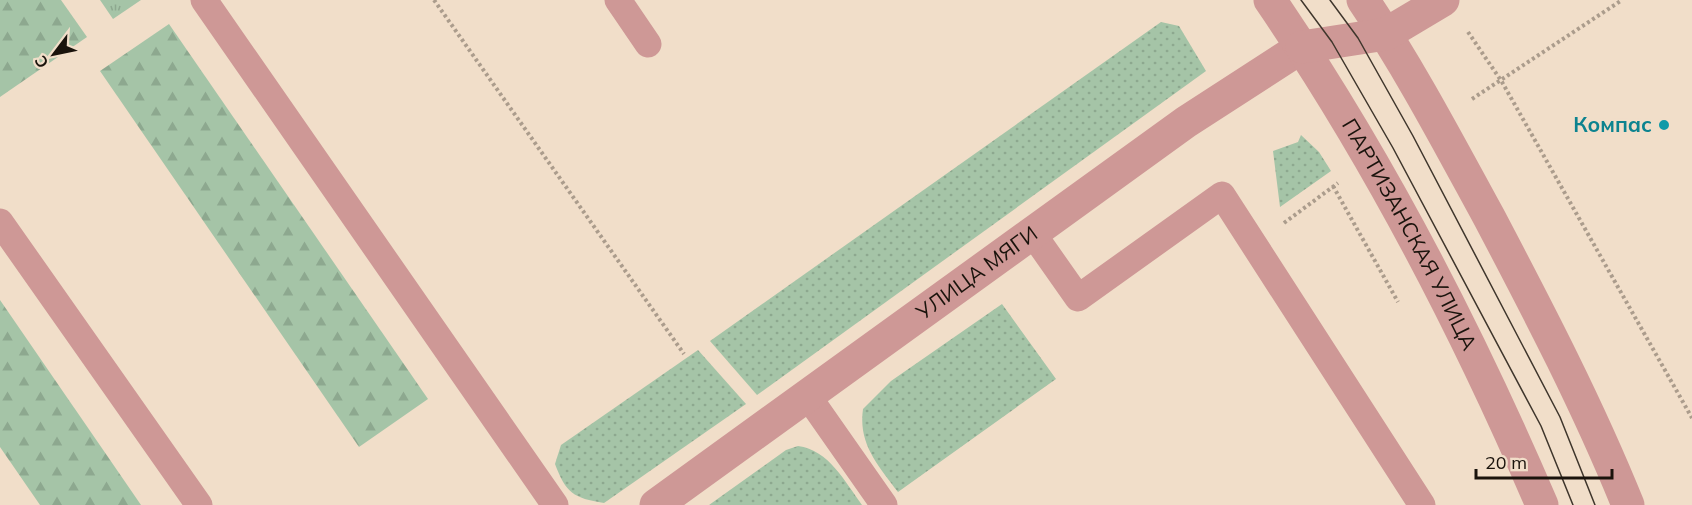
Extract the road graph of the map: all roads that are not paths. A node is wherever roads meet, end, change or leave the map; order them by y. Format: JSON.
{"nodes":[{"id":1,"x":204,"y":0,"type":"edge"},
{"id":2,"x":618,"y":0,"type":"edge"},
{"id":3,"x":1270,"y":0,"type":"edge"},
{"id":4,"x":1363,"y":0,"type":"edge"},
{"id":5,"x":1443,"y":0,"type":"edge"},
{"id":6,"x":1386,"y":34,"type":"junction"},
{"id":7,"x":648,"y":44,"type":"dead end"},
{"id":8,"x":1302,"y":47,"type":"junction"},
{"id":9,"x":0,"y":222,"type":"edge"},
{"id":10,"x":1033,"y":234,"type":"junction"},
{"id":11,"x":807,"y":395,"type":"junction"},
{"id":12,"x":198,"y":505,"type":"edge"},
{"id":13,"x":555,"y":505,"type":"edge"},
{"id":14,"x":656,"y":505,"type":"edge"},
{"id":15,"x":884,"y":505,"type":"edge"},
{"id":16,"x":1422,"y":505,"type":"edge"},
{"id":17,"x":1542,"y":505,"type":"edge"},
{"id":18,"x":1628,"y":505,"type":"edge"}],
"edges":[{"from":1,"to":13,"type":"lane"},
{"from":2,"to":7,"type":"lane"},
{"from":3,"to":8,"type":"street","name":"ПАРТИЗАНСКАЯ УЛИЦА"},
{"from":4,"to":6,"type":"street"},
{"from":5,"to":6,"type":"street"},
{"from":6,"to":8,"type":"street"},
{"from":6,"to":18,"type":"street"},
{"from":8,"to":10,"type":"street","name":"УЛИЦА МЯГИ"},
{"from":8,"to":17,"type":"street","name":"ПАРТИЗАНСКАЯ УЛИЦА"},
{"from":9,"to":12,"type":"lane"},
{"from":10,"to":11,"type":"street","name":"УЛИЦА МЯГИ"},
{"from":10,"to":16,"type":"lane"},
{"from":11,"to":14,"type":"street","name":"УЛИЦА МЯГИ"},
{"from":11,"to":15,"type":"lane"}]}
